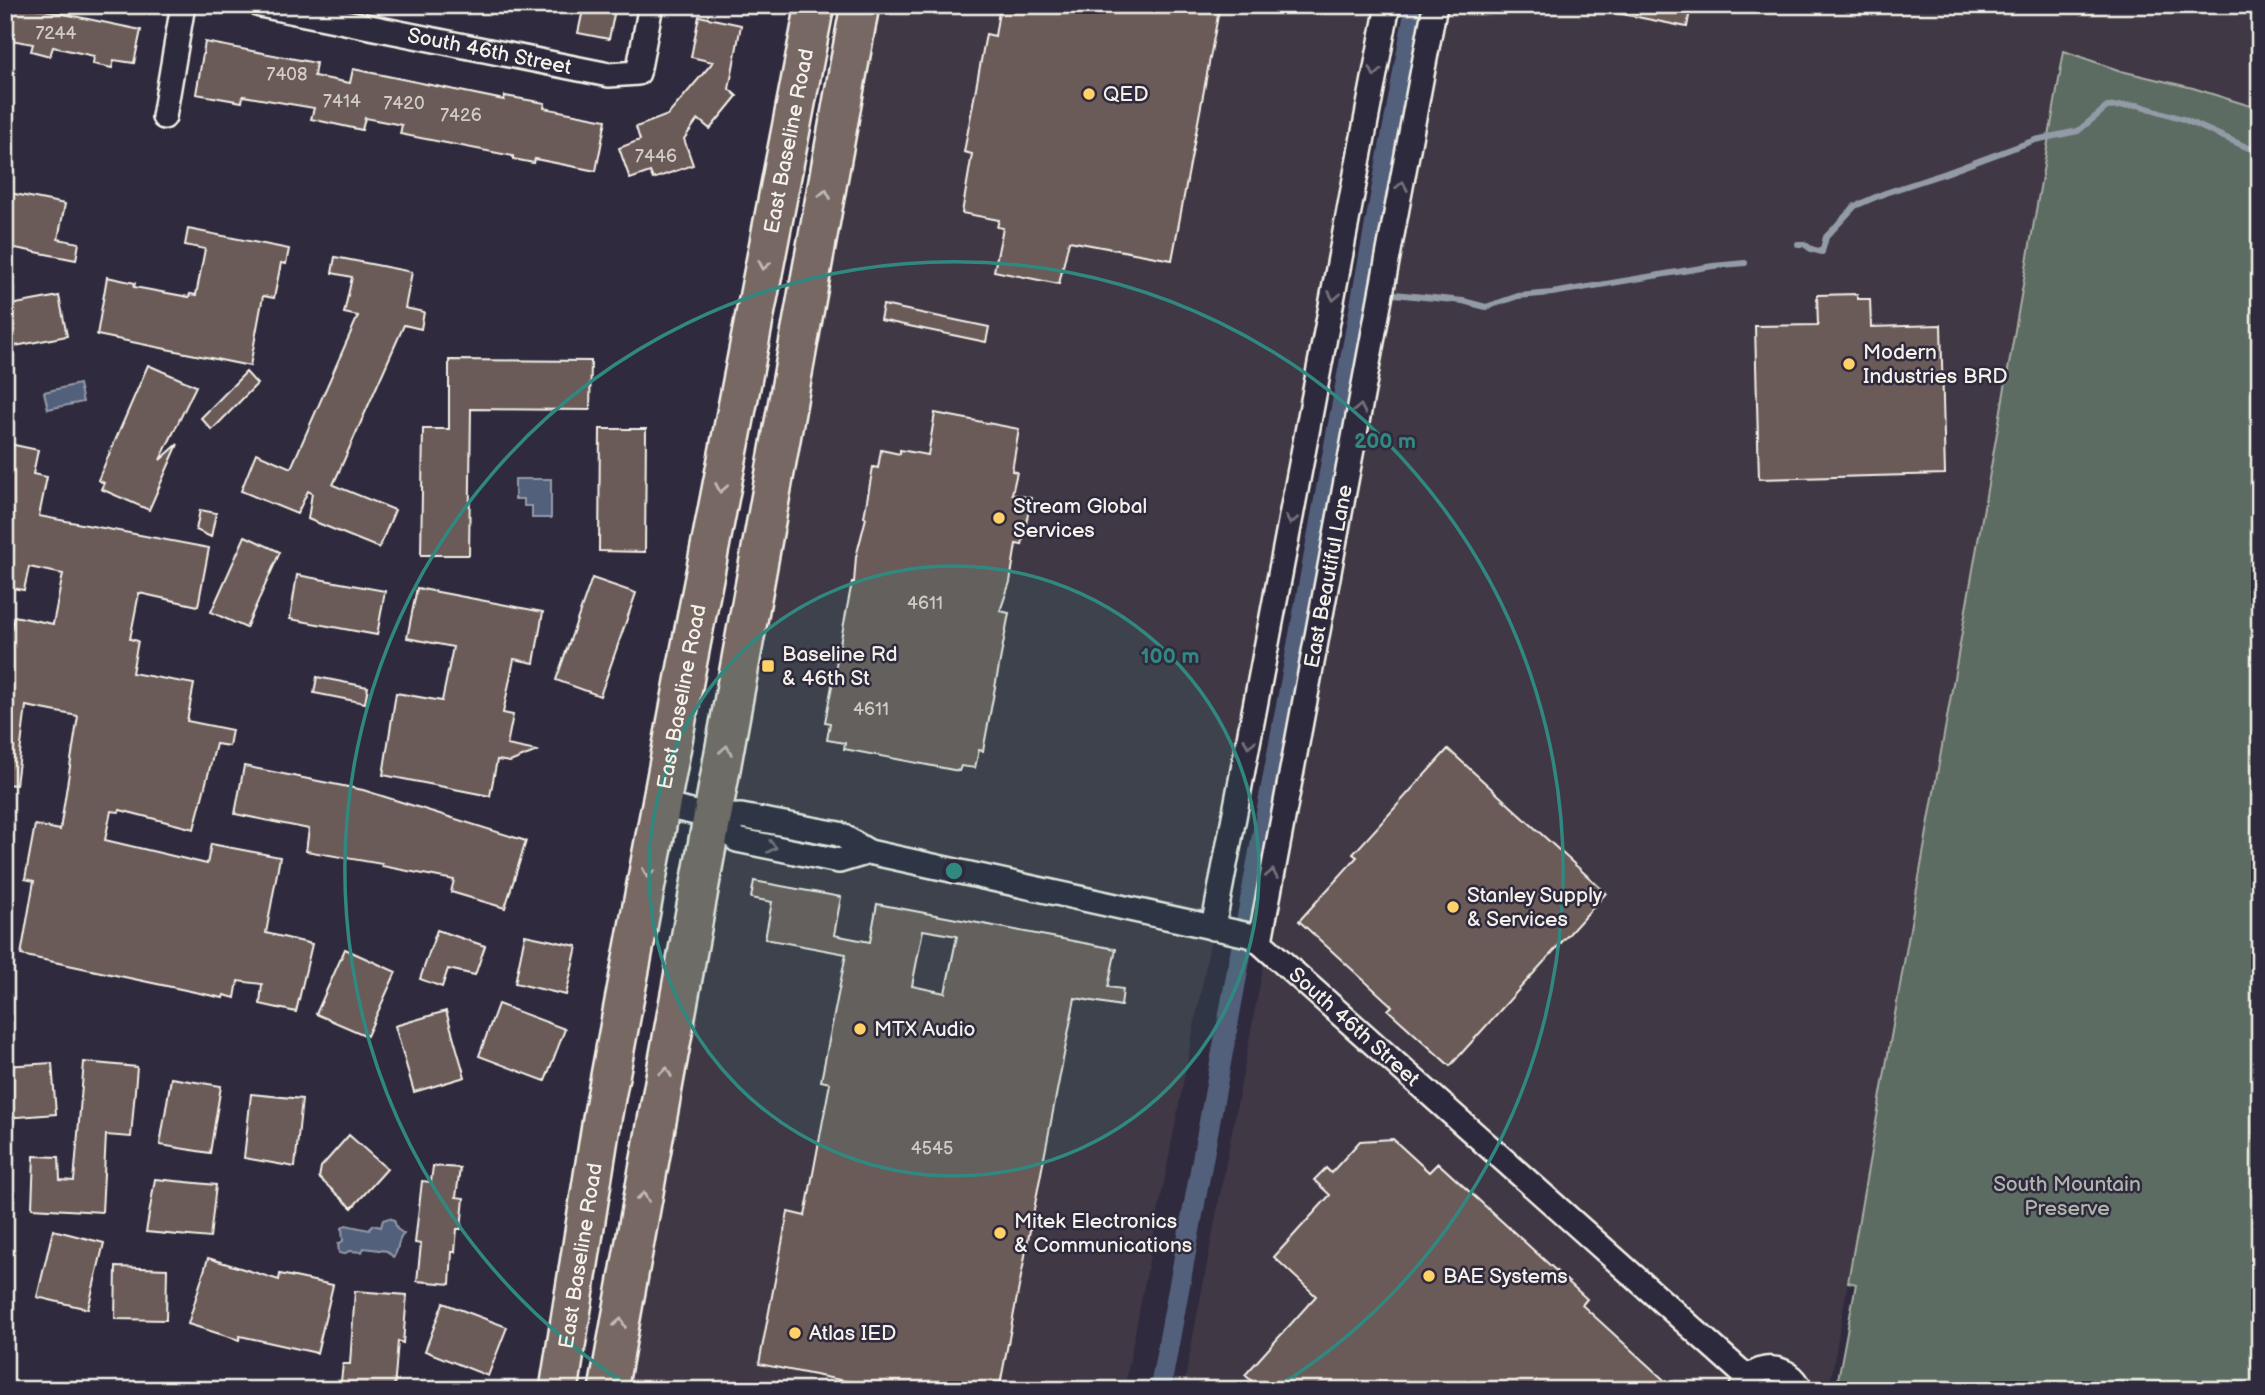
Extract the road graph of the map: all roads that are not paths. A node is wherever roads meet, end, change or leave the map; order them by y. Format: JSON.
{"nodes":[{"id":1,"x":183,"y":5,"type":"edge"},
{"id":2,"x":260,"y":5,"type":"edge"},
{"id":3,"x":651,"y":5,"type":"edge"},
{"id":4,"x":815,"y":5,"type":"edge"},
{"id":5,"x":860,"y":5,"type":"edge"},
{"id":6,"x":1388,"y":5,"type":"edge"},
{"id":7,"x":1435,"y":5,"type":"edge"},
{"id":8,"x":164,"y":117,"type":"dead end"},
{"id":9,"x":743,"y":372,"type":"junction"},
{"id":10,"x":792,"y":382,"type":"junction"},
{"id":11,"x":660,"y":805,"type":"junction"},
{"id":12,"x":714,"y":817,"type":"junction"},
{"id":13,"x":1240,"y":934,"type":"junction"},
{"id":14,"x":602,"y":1119,"type":"junction"},
{"id":15,"x":654,"y":1139,"type":"junction"},
{"id":16,"x":1744,"y":1384,"type":"edge"},
{"id":17,"x":559,"y":1390,"type":"edge"},
{"id":18,"x":608,"y":1390,"type":"edge"},
{"id":19,"x":1801,"y":1390,"type":"edge"}],
"edges":[{"from":1,"to":8,"type":"street"},
{"from":2,"to":3,"type":"street","name":"South 46th Street"},
{"from":4,"to":9,"type":"main road","name":"East Baseline Road","one_way":true},
{"from":10,"to":5,"type":"main road","one_way":true},
{"from":6,"to":13,"type":"street","one_way":true},
{"from":13,"to":7,"type":"street","name":"East Beautiful Lane","one_way":true},
{"from":9,"to":10,"type":"main road"},
{"from":9,"to":11,"type":"main road","name":"East Baseline Road","one_way":true},
{"from":12,"to":10,"type":"main road","one_way":true},
{"from":11,"to":12,"type":"street","name":"South 46th Street"},
{"from":11,"to":14,"type":"main road","name":"East Baseline Road","one_way":true},
{"from":12,"to":13,"type":"street","name":"South 46th Street"},
{"from":15,"to":12,"type":"main road","one_way":true},
{"from":13,"to":16,"type":"street","name":"South 46th Street"},
{"from":14,"to":15,"type":"main road"},
{"from":14,"to":17,"type":"main road","name":"East Baseline Road"},
{"from":18,"to":15,"type":"main road","one_way":true},
{"from":16,"to":19,"type":"street","name":"South 46th Street"}]}
